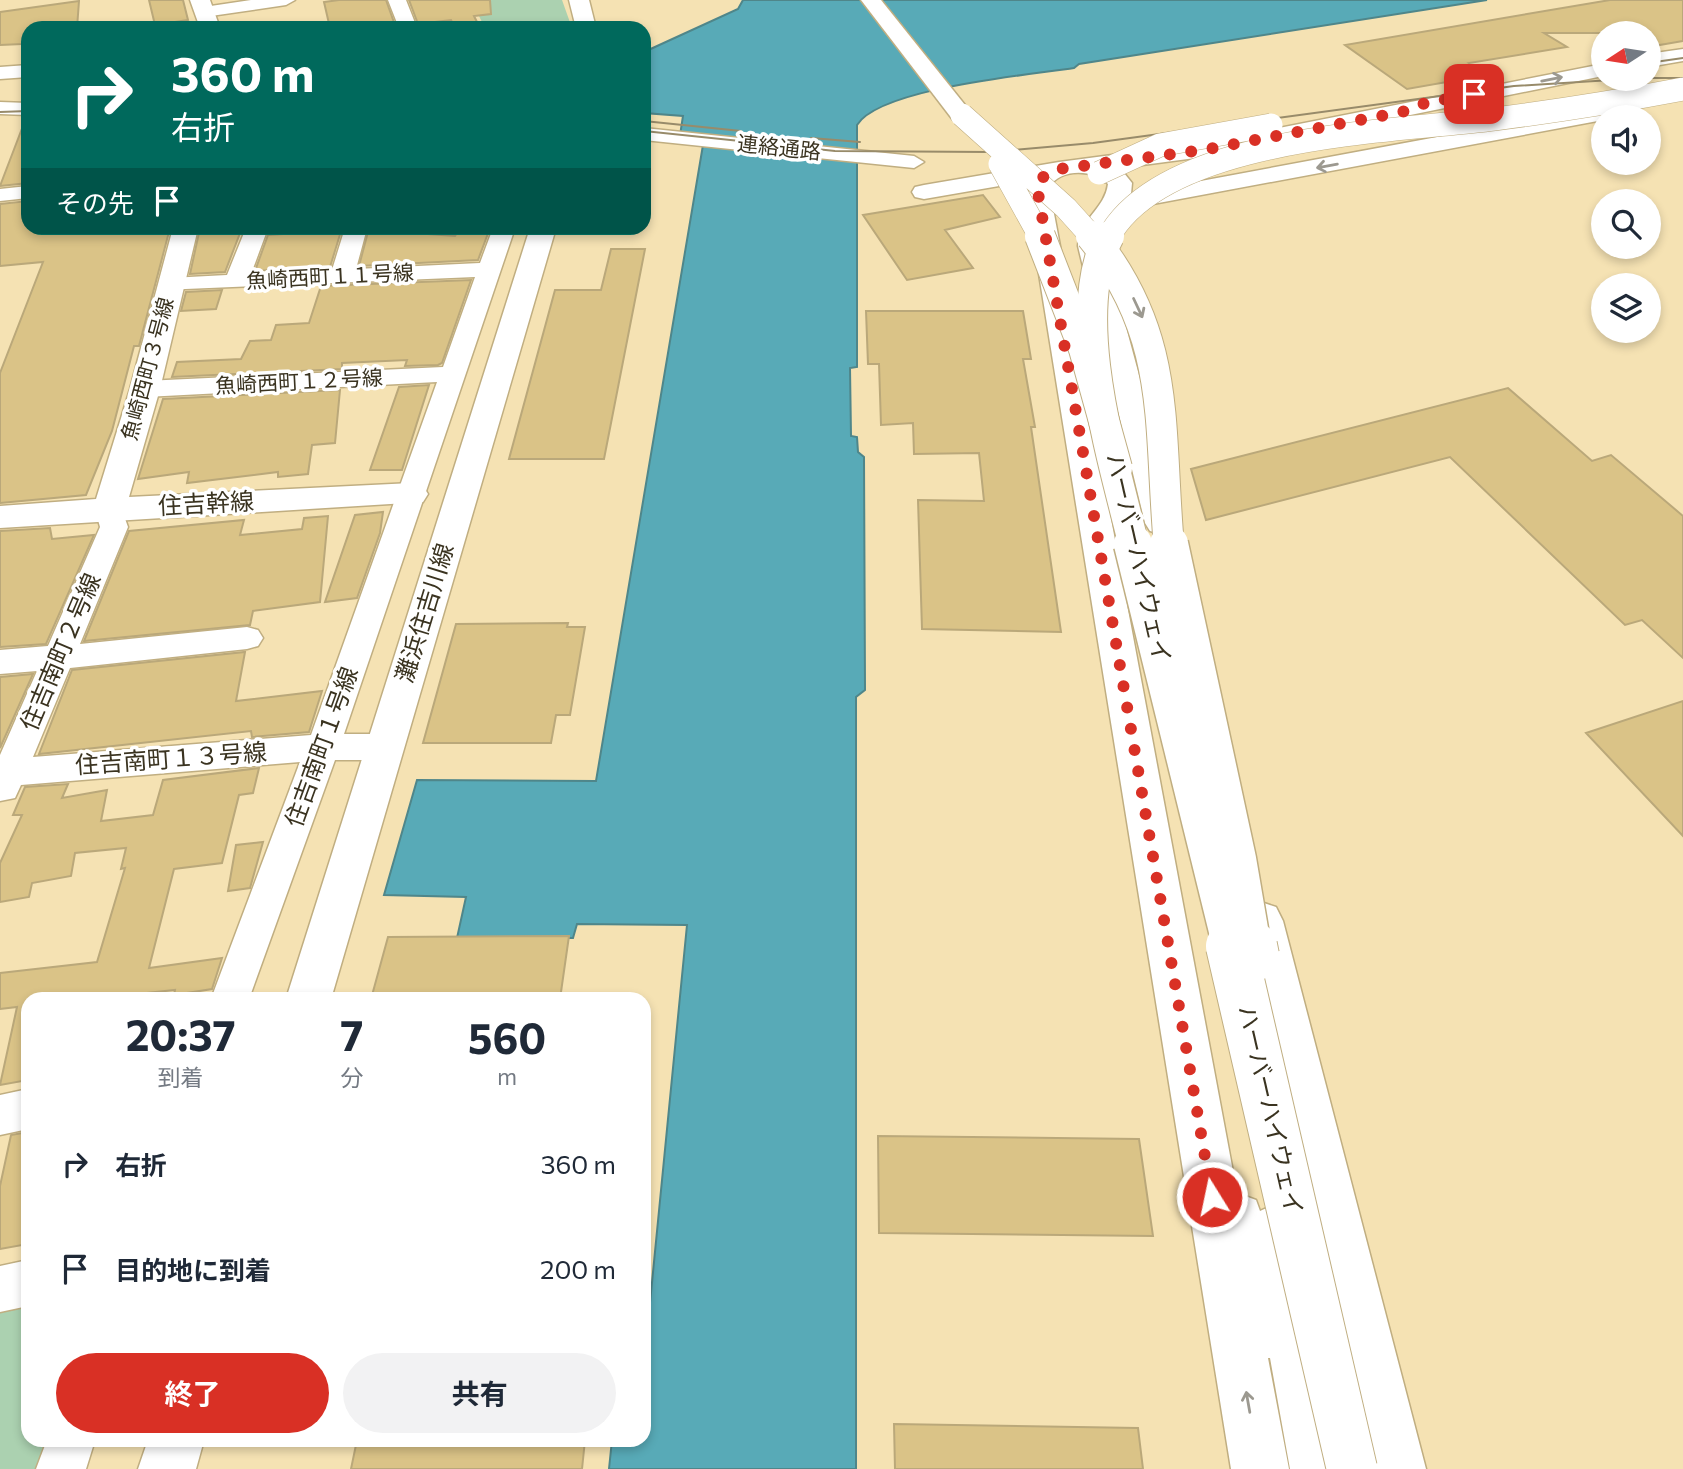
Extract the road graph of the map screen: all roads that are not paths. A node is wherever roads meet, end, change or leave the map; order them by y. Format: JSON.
{"nodes":[{"id":1,"x":286,"y":0,"type":"edge"},
{"id":2,"x":397,"y":0,"type":"edge"},
{"id":3,"x":579,"y":0,"type":"edge"},
{"id":4,"x":872,"y":0,"type":"edge"},
{"id":5,"x":205,"y":13,"type":"edge"},
{"id":6,"x":405,"y":21,"type":"edge"},
{"id":7,"x":584,"y":21,"type":"edge"},
{"id":8,"x":1683,"y":55,"type":"edge"},
{"id":9,"x":1661,"y":59,"type":"edge"},
{"id":10,"x":21,"y":72,"type":"edge"},
{"id":11,"x":1591,"y":72,"type":"edge"},
{"id":12,"x":0,"y":73,"type":"edge"},
{"id":13,"x":1683,"y":79,"type":"edge"},
{"id":14,"x":1683,"y":92,"type":"edge"},
{"id":15,"x":0,"y":108,"type":"edge"},
{"id":16,"x":21,"y":109,"type":"edge"},
{"id":17,"x":651,"y":135,"type":"edge"},
{"id":18,"x":1203,"y":150,"type":"junction"},
{"id":19,"x":1173,"y":154,"type":"junction"},
{"id":20,"x":1395,"y":155,"type":"junction"},
{"id":21,"x":914,"y":162,"type":"dead end"},
{"id":22,"x":1086,"y":165,"type":"junction"},
{"id":23,"x":1059,"y":169,"type":"junction"},
{"id":24,"x":1212,"y":186,"type":"junction"},
{"id":25,"x":924,"y":192,"type":"dead end"},
{"id":26,"x":21,"y":193,"type":"edge"},
{"id":27,"x":0,"y":195,"type":"edge"},
{"id":28,"x":1105,"y":213,"type":"junction"},
{"id":29,"x":183,"y":235,"type":"edge"},
{"id":30,"x":254,"y":235,"type":"edge"},
{"id":31,"x":354,"y":235,"type":"edge"},
{"id":32,"x":502,"y":235,"type":"edge"},
{"id":33,"x":541,"y":235,"type":"edge"},
{"id":34,"x":490,"y":269,"type":"junction"},
{"id":35,"x":342,"y":277,"type":"junction"},
{"id":36,"x":236,"y":282,"type":"junction"},
{"id":37,"x":170,"y":285,"type":"junction"},
{"id":38,"x":453,"y":374,"type":"junction"},
{"id":39,"x":145,"y":389,"type":"junction"},
{"id":40,"x":1122,"y":478,"type":"junction"},
{"id":41,"x":412,"y":494,"type":"junction"},
{"id":42,"x":109,"y":509,"type":"junction"},
{"id":43,"x":0,"y":517,"type":"edge"},
{"id":44,"x":247,"y":638,"type":"dead end"},
{"id":45,"x":58,"y":658,"type":"junction"},
{"id":46,"x":0,"y":662,"type":"edge"},
{"id":47,"x":1207,"y":697,"type":"junction"},
{"id":48,"x":323,"y":747,"type":"junction"},
{"id":49,"x":384,"y":747,"type":"junction"},
{"id":50,"x":3,"y":780,"type":"edge"},
{"id":51,"x":1259,"y":946,"type":"junction"},
{"id":52,"x":1173,"y":980,"type":"junction"},
{"id":53,"x":233,"y":992,"type":"edge"},
{"id":54,"x":310,"y":992,"type":"edge"},
{"id":55,"x":21,"y":1110,"type":"edge"},
{"id":56,"x":0,"y":1115,"type":"edge"},
{"id":57,"x":1269,"y":1210,"type":"junction"},
{"id":58,"x":21,"y":1284,"type":"edge"},
{"id":59,"x":0,"y":1289,"type":"edge"},
{"id":60,"x":69,"y":1447,"type":"edge"},
{"id":61,"x":174,"y":1447,"type":"edge"},
{"id":62,"x":61,"y":1469,"type":"edge"},
{"id":63,"x":167,"y":1469,"type":"edge"},
{"id":64,"x":1260,"y":1469,"type":"edge"},
{"id":65,"x":1307,"y":1469,"type":"edge"},
{"id":66,"x":1320,"y":1469,"type":"edge"},
{"id":67,"x":1352,"y":1469,"type":"edge"},
{"id":68,"x":1376,"y":1469,"type":"edge"},
{"id":69,"x":1398,"y":1469,"type":"edge"}],
"edges":[{"from":1,"to":5,"type":"street"},
{"from":2,"to":6,"type":"street"},
{"from":3,"to":7,"type":"main road"},
{"from":4,"to":40,"type":"main road","bridge":true},
{"from":4,"to":51,"type":"main road","one_way":true,"bridge":true},
{"from":8,"to":9,"type":"main road"},
{"from":10,"to":12,"type":"street"},
{"from":18,"to":11,"type":"main road","one_way":true},
{"from":13,"to":40,"type":"main road","bridge":true},
{"from":14,"to":18,"type":"main road","bridge":true},
{"from":14,"to":20,"type":"main road"},
{"from":14,"to":40,"type":"main road","name":"ハーバーハイウェイ","bridge":true},
{"from":14,"to":51,"type":"main road","name":"ハーバーハイウェイ","bridge":true},
{"from":15,"to":16,"type":"street"},
{"from":17,"to":21,"type":"street","name":"連絡通路"},
{"from":18,"to":19,"type":"main road"},
{"from":18,"to":20,"type":"main road"},
{"from":19,"to":22,"type":"main road"},
{"from":19,"to":24,"type":"main road"},
{"from":20,"to":24,"type":"main road","one_way":true},
{"from":22,"to":23,"type":"main road"},
{"from":22,"to":28,"type":"main road"},
{"from":23,"to":25,"type":"main road"},
{"from":23,"to":52,"type":"main road"},
{"from":24,"to":28,"type":"main road"},
{"from":26,"to":27,"type":"street"},
{"from":28,"to":47,"type":"main road"},
{"from":29,"to":37,"type":"main road","name":"魚崎西町３号線"},
{"from":30,"to":36,"type":"street"},
{"from":31,"to":35,"type":"street"},
{"from":32,"to":34,"type":"street","name":"住吉南町１号線"},
{"from":33,"to":49,"type":"main road","name":"灘浜住吉川線"},
{"from":34,"to":35,"type":"street","name":"魚崎西町１１号線"},
{"from":34,"to":38,"type":"street","name":"住吉南町１号線"},
{"from":35,"to":36,"type":"street","name":"魚崎西町１１号線"},
{"from":36,"to":37,"type":"street","name":"魚崎西町１１号線"},
{"from":37,"to":39,"type":"main road","name":"魚崎西町３号線"},
{"from":38,"to":39,"type":"street","name":"魚崎西町１２号線"},
{"from":38,"to":41,"type":"street","name":"住吉南町１号線"},
{"from":39,"to":42,"type":"main road","name":"魚崎西町３号線"},
{"from":40,"to":47,"type":"main road"},
{"from":40,"to":57,"type":"main road"},
{"from":40,"to":67,"type":"main road","name":"ハーバーハイウェイ","bridge":true},
{"from":41,"to":42,"type":"main road","name":"住吉幹線"},
{"from":41,"to":48,"type":"street","name":"住吉南町１号線"},
{"from":42,"to":43,"type":"main road","name":"住吉幹線"},
{"from":42,"to":45,"type":"street","name":"住吉南町２号線"},
{"from":44,"to":45,"type":"street"},
{"from":45,"to":46,"type":"street"},
{"from":45,"to":50,"type":"street","name":"住吉南町２号線"},
{"from":47,"to":51,"type":"main road"},
{"from":48,"to":49,"type":"street","name":"住吉南町１３号線"},
{"from":48,"to":50,"type":"street","name":"住吉南町１３号線"},
{"from":48,"to":53,"type":"street","name":"住吉南町１号線"},
{"from":49,"to":54,"type":"main road","name":"灘浜住吉川線"},
{"from":51,"to":57,"type":"main road"},
{"from":51,"to":68,"type":"main road","name":"ハーバーハイウェイ"},
{"from":51,"to":69,"type":"main road"},
{"from":64,"to":52,"type":"main road","one_way":true},
{"from":52,"to":65,"type":"main road"},
{"from":55,"to":56,"type":"street"},
{"from":57,"to":66,"type":"main road"},
{"from":58,"to":59,"type":"street"},
{"from":60,"to":62,"type":"street"},
{"from":61,"to":63,"type":"main road"}]}
